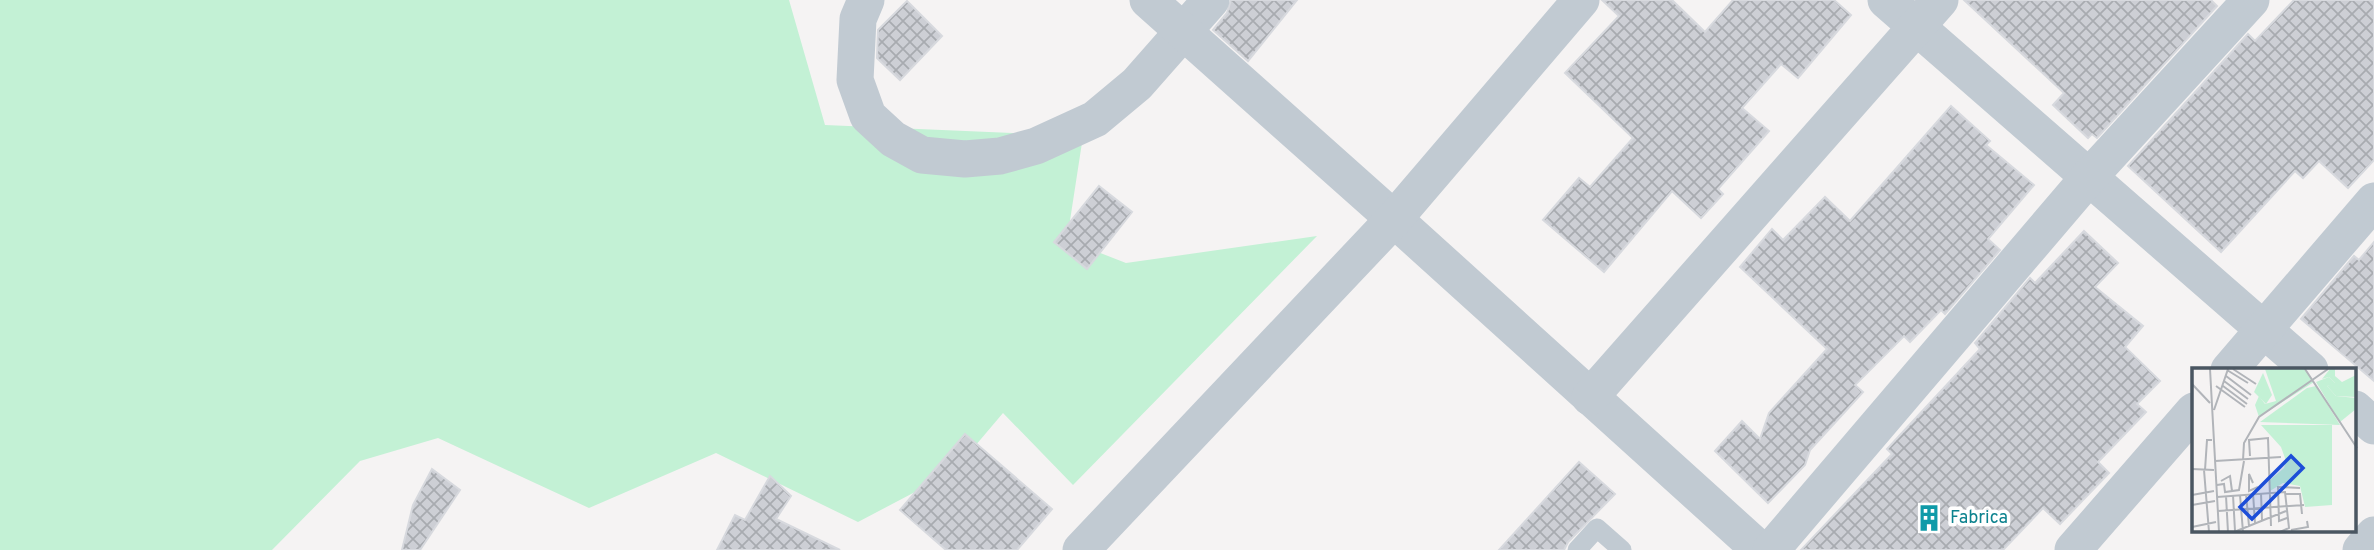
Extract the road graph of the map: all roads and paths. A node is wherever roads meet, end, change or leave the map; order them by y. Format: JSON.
{"nodes":[{"id":1,"x":866,"y":0,"type":"edge"},
{"id":2,"x":1148,"y":0,"type":"edge"},
{"id":3,"x":1211,"y":0,"type":"edge"},
{"id":4,"x":1581,"y":0,"type":"edge"},
{"id":5,"x":1886,"y":0,"type":"edge"},
{"id":6,"x":2250,"y":0,"type":"edge"},
{"id":7,"x":1928,"y":13,"type":"edge"},
{"id":8,"x":1184,"y":32,"type":"junction"},
{"id":9,"x":2089,"y":177,"type":"junction"},
{"id":10,"x":2374,"y":201,"type":"edge"},
{"id":11,"x":1394,"y":219,"type":"junction"},
{"id":12,"x":2264,"y":330,"type":"junction"},
{"id":13,"x":2231,"y":368,"type":"edge"},
{"id":14,"x":2308,"y":368,"type":"edge"},
{"id":15,"x":1590,"y":397,"type":"junction"},
{"id":16,"x":2356,"y":410,"type":"edge"},
{"id":17,"x":2192,"y":413,"type":"edge"},
{"id":18,"x":2374,"y":426,"type":"edge"},
{"id":19,"x":2374,"y":535,"type":"edge"},
{"id":20,"x":1080,"y":550,"type":"edge"},
{"id":21,"x":1577,"y":550,"type":"edge"},
{"id":22,"x":1622,"y":550,"type":"edge"},
{"id":23,"x":1760,"y":550,"type":"edge"},
{"id":24,"x":1772,"y":550,"type":"edge"},
{"id":25,"x":2073,"y":550,"type":"edge"},
{"id":26,"x":2361,"y":550,"type":"edge"}],
"edges":[{"from":1,"to":8,"type":"street"},
{"from":2,"to":8,"type":"street"},
{"from":3,"to":8,"type":"street"},
{"from":4,"to":11,"type":"street"},
{"from":5,"to":7,"type":"street"},
{"from":6,"to":9,"type":"street"},
{"from":7,"to":9,"type":"street"},
{"from":7,"to":15,"type":"street"},
{"from":8,"to":11,"type":"street"},
{"from":9,"to":12,"type":"street"},
{"from":9,"to":24,"type":"street"},
{"from":10,"to":12,"type":"street"},
{"from":11,"to":15,"type":"street"},
{"from":11,"to":20,"type":"street"},
{"from":12,"to":13,"type":"street"},
{"from":12,"to":14,"type":"street"},
{"from":15,"to":23,"type":"street"},
{"from":16,"to":18,"type":"street"},
{"from":17,"to":25,"type":"street"},
{"from":19,"to":26,"type":"street"},
{"from":21,"to":22,"type":"lane"}]}
